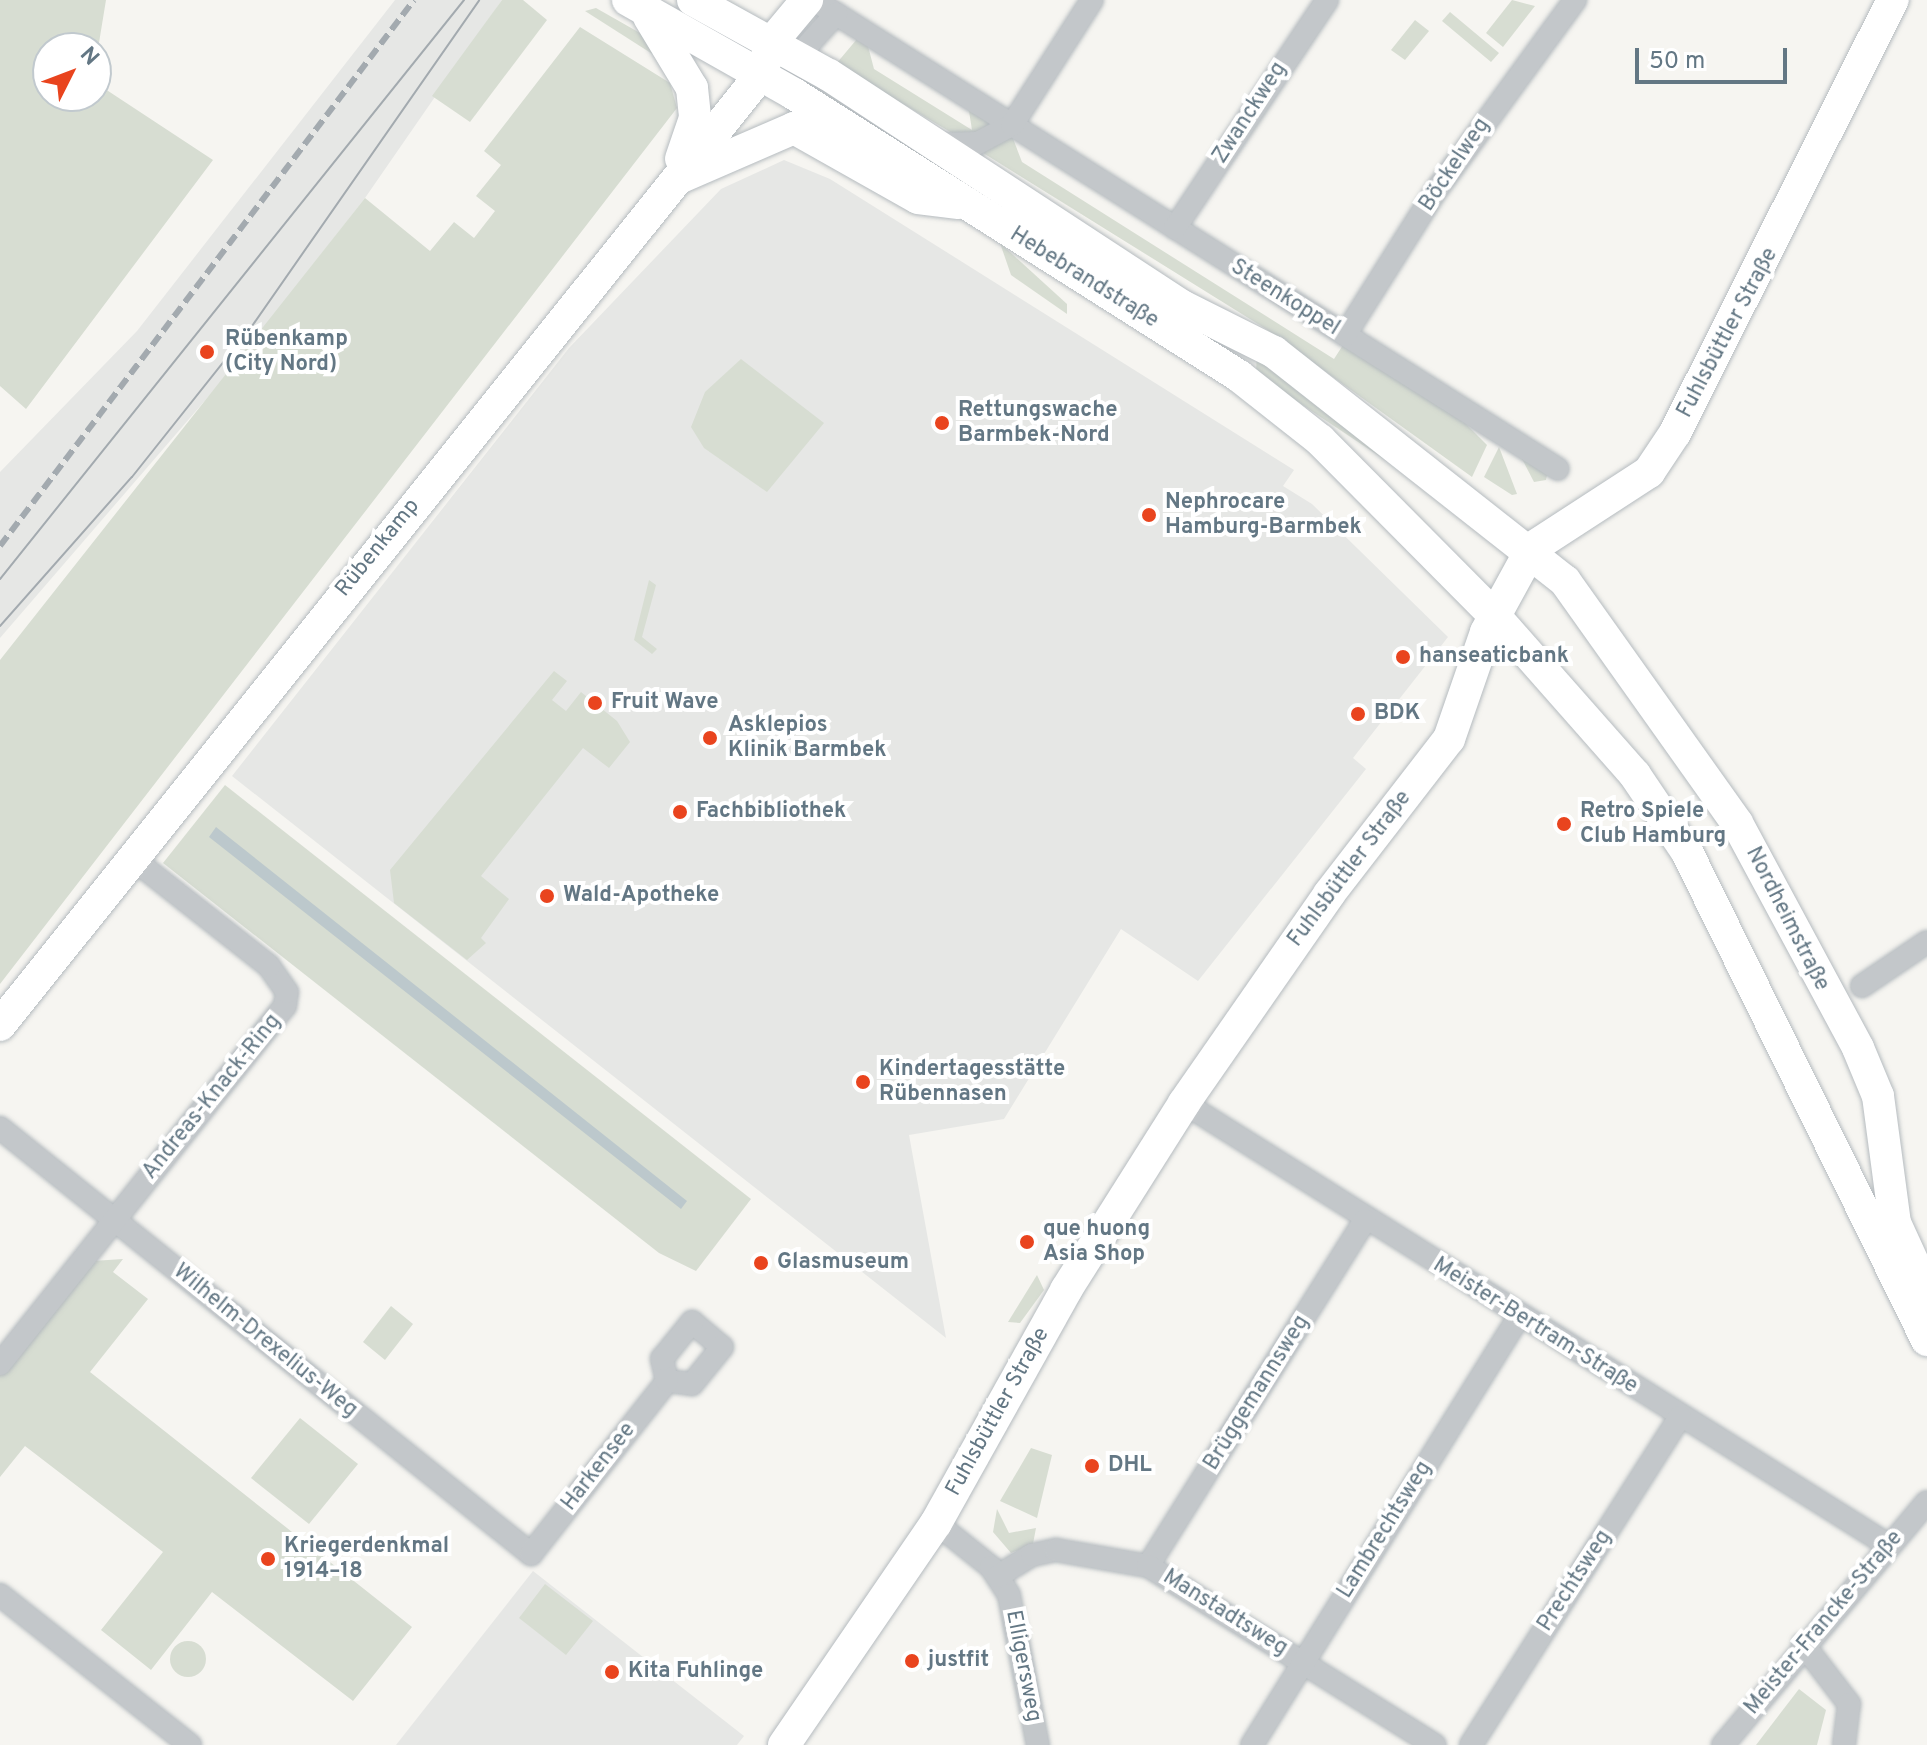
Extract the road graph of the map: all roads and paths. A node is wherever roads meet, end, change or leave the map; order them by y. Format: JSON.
{"nodes":[{"id":1,"x":693,"y":0,"type":"edge"},
{"id":2,"x":807,"y":0,"type":"edge"},
{"id":3,"x":814,"y":0,"type":"edge"},
{"id":4,"x":1092,"y":0,"type":"edge"},
{"id":5,"x":1327,"y":0,"type":"edge"},
{"id":6,"x":1575,"y":0,"type":"edge"},
{"id":7,"x":1893,"y":0,"type":"edge"},
{"id":8,"x":636,"y":4,"type":"edge"},
{"id":9,"x":836,"y":14,"type":"junction"},
{"id":10,"x":785,"y":49,"type":"junction"},
{"id":11,"x":761,"y":74,"type":"junction"},
{"id":12,"x":1012,"y":125,"type":"junction"},
{"id":13,"x":938,"y":144,"type":"junction"},
{"id":14,"x":670,"y":182,"type":"junction"},
{"id":15,"x":971,"y":204,"type":"junction"},
{"id":16,"x":1175,"y":228,"type":"junction"},
{"id":17,"x":1345,"y":335,"type":"junction"},
{"id":18,"x":1558,"y":469,"type":"dead end"},
{"id":19,"x":1532,"y":548,"type":"junction"},
{"id":20,"x":1494,"y":615,"type":"junction"},
{"id":21,"x":129,"y":856,"type":"junction"},
{"id":22,"x":1927,"y":942,"type":"edge"},
{"id":23,"x":1862,"y":986,"type":"dead end"},
{"id":24,"x":0,"y":1025,"type":"edge"},
{"id":25,"x":1184,"y":1103,"type":"junction"},
{"id":26,"x":0,"y":1128,"type":"edge"},
{"id":27,"x":1365,"y":1220,"type":"junction"},
{"id":28,"x":113,"y":1221,"type":"junction"},
{"id":29,"x":1927,"y":1293,"type":"edge"},
{"id":30,"x":1520,"y":1315,"type":"junction"},
{"id":31,"x":1927,"y":1340,"type":"edge"},
{"id":32,"x":0,"y":1364,"type":"edge"},
{"id":33,"x":667,"y":1381,"type":"dead end"},
{"id":34,"x":1680,"y":1417,"type":"junction"},
{"id":35,"x":1927,"y":1502,"type":"edge"},
{"id":36,"x":936,"y":1523,"type":"junction"},
{"id":37,"x":1888,"y":1545,"type":"junction"},
{"id":38,"x":531,"y":1554,"type":"joint"},
{"id":39,"x":1148,"y":1566,"type":"junction"},
{"id":40,"x":998,"y":1576,"type":"junction"},
{"id":41,"x":0,"y":1595,"type":"edge"},
{"id":42,"x":1803,"y":1644,"type":"junction"},
{"id":43,"x":1303,"y":1662,"type":"junction"},
{"id":44,"x":190,"y":1745,"type":"edge"},
{"id":45,"x":784,"y":1745,"type":"edge"},
{"id":46,"x":1038,"y":1745,"type":"edge"},
{"id":47,"x":1252,"y":1745,"type":"edge"},
{"id":48,"x":1435,"y":1745,"type":"edge"},
{"id":49,"x":1471,"y":1745,"type":"edge"},
{"id":50,"x":1723,"y":1745,"type":"edge"},
{"id":51,"x":1844,"y":1745,"type":"edge"}],
"edges":[{"from":1,"to":10,"type":"main road","name":"Hebebrandstraße"},
{"from":2,"to":10,"type":"main road","name":"Rübenkamp"},
{"from":3,"to":9,"type":"street","name":"Steenkoppel"},
{"from":4,"to":12,"type":"street"},
{"from":5,"to":16,"type":"street","name":"Zwanckweg"},
{"from":6,"to":17,"type":"street","name":"Böckelweg"},
{"from":7,"to":19,"type":"main road","name":"Fuhlsbüttler Straße"},
{"from":8,"to":11,"type":"main road","name":"Hebebrandstraße"},
{"from":8,"to":14,"type":"main road"},
{"from":9,"to":10,"type":"street","name":"Rübenkamp"},
{"from":9,"to":12,"type":"street","name":"Steenkoppel"},
{"from":10,"to":11,"type":"main road","name":"Rübenkamp"},
{"from":10,"to":13,"type":"main road","name":"Hebebrandstraße"},
{"from":11,"to":14,"type":"main road","name":"Rübenkamp"},
{"from":11,"to":15,"type":"main road","name":"Hebebrandstraße"},
{"from":12,"to":13,"type":"street"},
{"from":12,"to":16,"type":"street","name":"Steenkoppel"},
{"from":13,"to":19,"type":"main road","name":"Hebebrandstraße"},
{"from":14,"to":15,"type":"main road"},
{"from":14,"to":21,"type":"main road","name":"Rübenkamp"},
{"from":15,"to":20,"type":"main road","name":"Hebebrandstraße"},
{"from":16,"to":17,"type":"street","name":"Steenkoppel"},
{"from":17,"to":18,"type":"street","name":"Steenkoppel"},
{"from":19,"to":20,"type":"main road","name":"Fuhlsbüttler Straße"},
{"from":19,"to":29,"type":"main road","name":"Nordheimstraße"},
{"from":20,"to":25,"type":"main road","name":"Fuhlsbüttler Straße"},
{"from":20,"to":31,"type":"main road"},
{"from":21,"to":24,"type":"main road","name":"Rübenkamp"},
{"from":21,"to":28,"type":"street","name":"Andreas-Knack-Ring"},
{"from":22,"to":23,"type":"street"},
{"from":25,"to":27,"type":"street","name":"Meister-Bertram-Straße"},
{"from":25,"to":36,"type":"main road","name":"Fuhlsbüttler Straße"},
{"from":26,"to":28,"type":"street","name":"Wilhelm-Drexelius-Weg"},
{"from":27,"to":30,"type":"street","name":"Meister-Bertram-Straße"},
{"from":27,"to":39,"type":"street","name":"Brüggemannsweg"},
{"from":28,"to":32,"type":"street","name":"Andreas-Knack-Ring"},
{"from":28,"to":38,"type":"street","name":"Wilhelm-Drexelius-Weg"},
{"from":30,"to":34,"type":"street","name":"Meister-Bertram-Straße"},
{"from":30,"to":43,"type":"street","name":"Lambrechtsweg"},
{"from":33,"to":38,"type":"street","name":"Harkensee"},
{"from":34,"to":37,"type":"street","name":"Meister-Bertram-Straße"},
{"from":34,"to":49,"type":"street","name":"Prechtsweg"},
{"from":35,"to":37,"type":"street","name":"Meister-Francke-Straße"},
{"from":36,"to":40,"type":"street","name":"Elligersweg"},
{"from":36,"to":45,"type":"main road","name":"Fuhlsbüttler Straße"},
{"from":37,"to":42,"type":"street","name":"Meister-Francke-Straße"},
{"from":39,"to":40,"type":"street","name":"Manstadtsweg"},
{"from":39,"to":43,"type":"street","name":"Manstadtsweg"},
{"from":40,"to":46,"type":"street","name":"Elligersweg"},
{"from":41,"to":44,"type":"street"},
{"from":42,"to":50,"type":"street","name":"Meister-Francke-Straße"},
{"from":42,"to":51,"type":"street"},
{"from":43,"to":47,"type":"street","name":"Lambrechtsweg"},
{"from":43,"to":48,"type":"street","name":"Manstadtsweg"}]}
